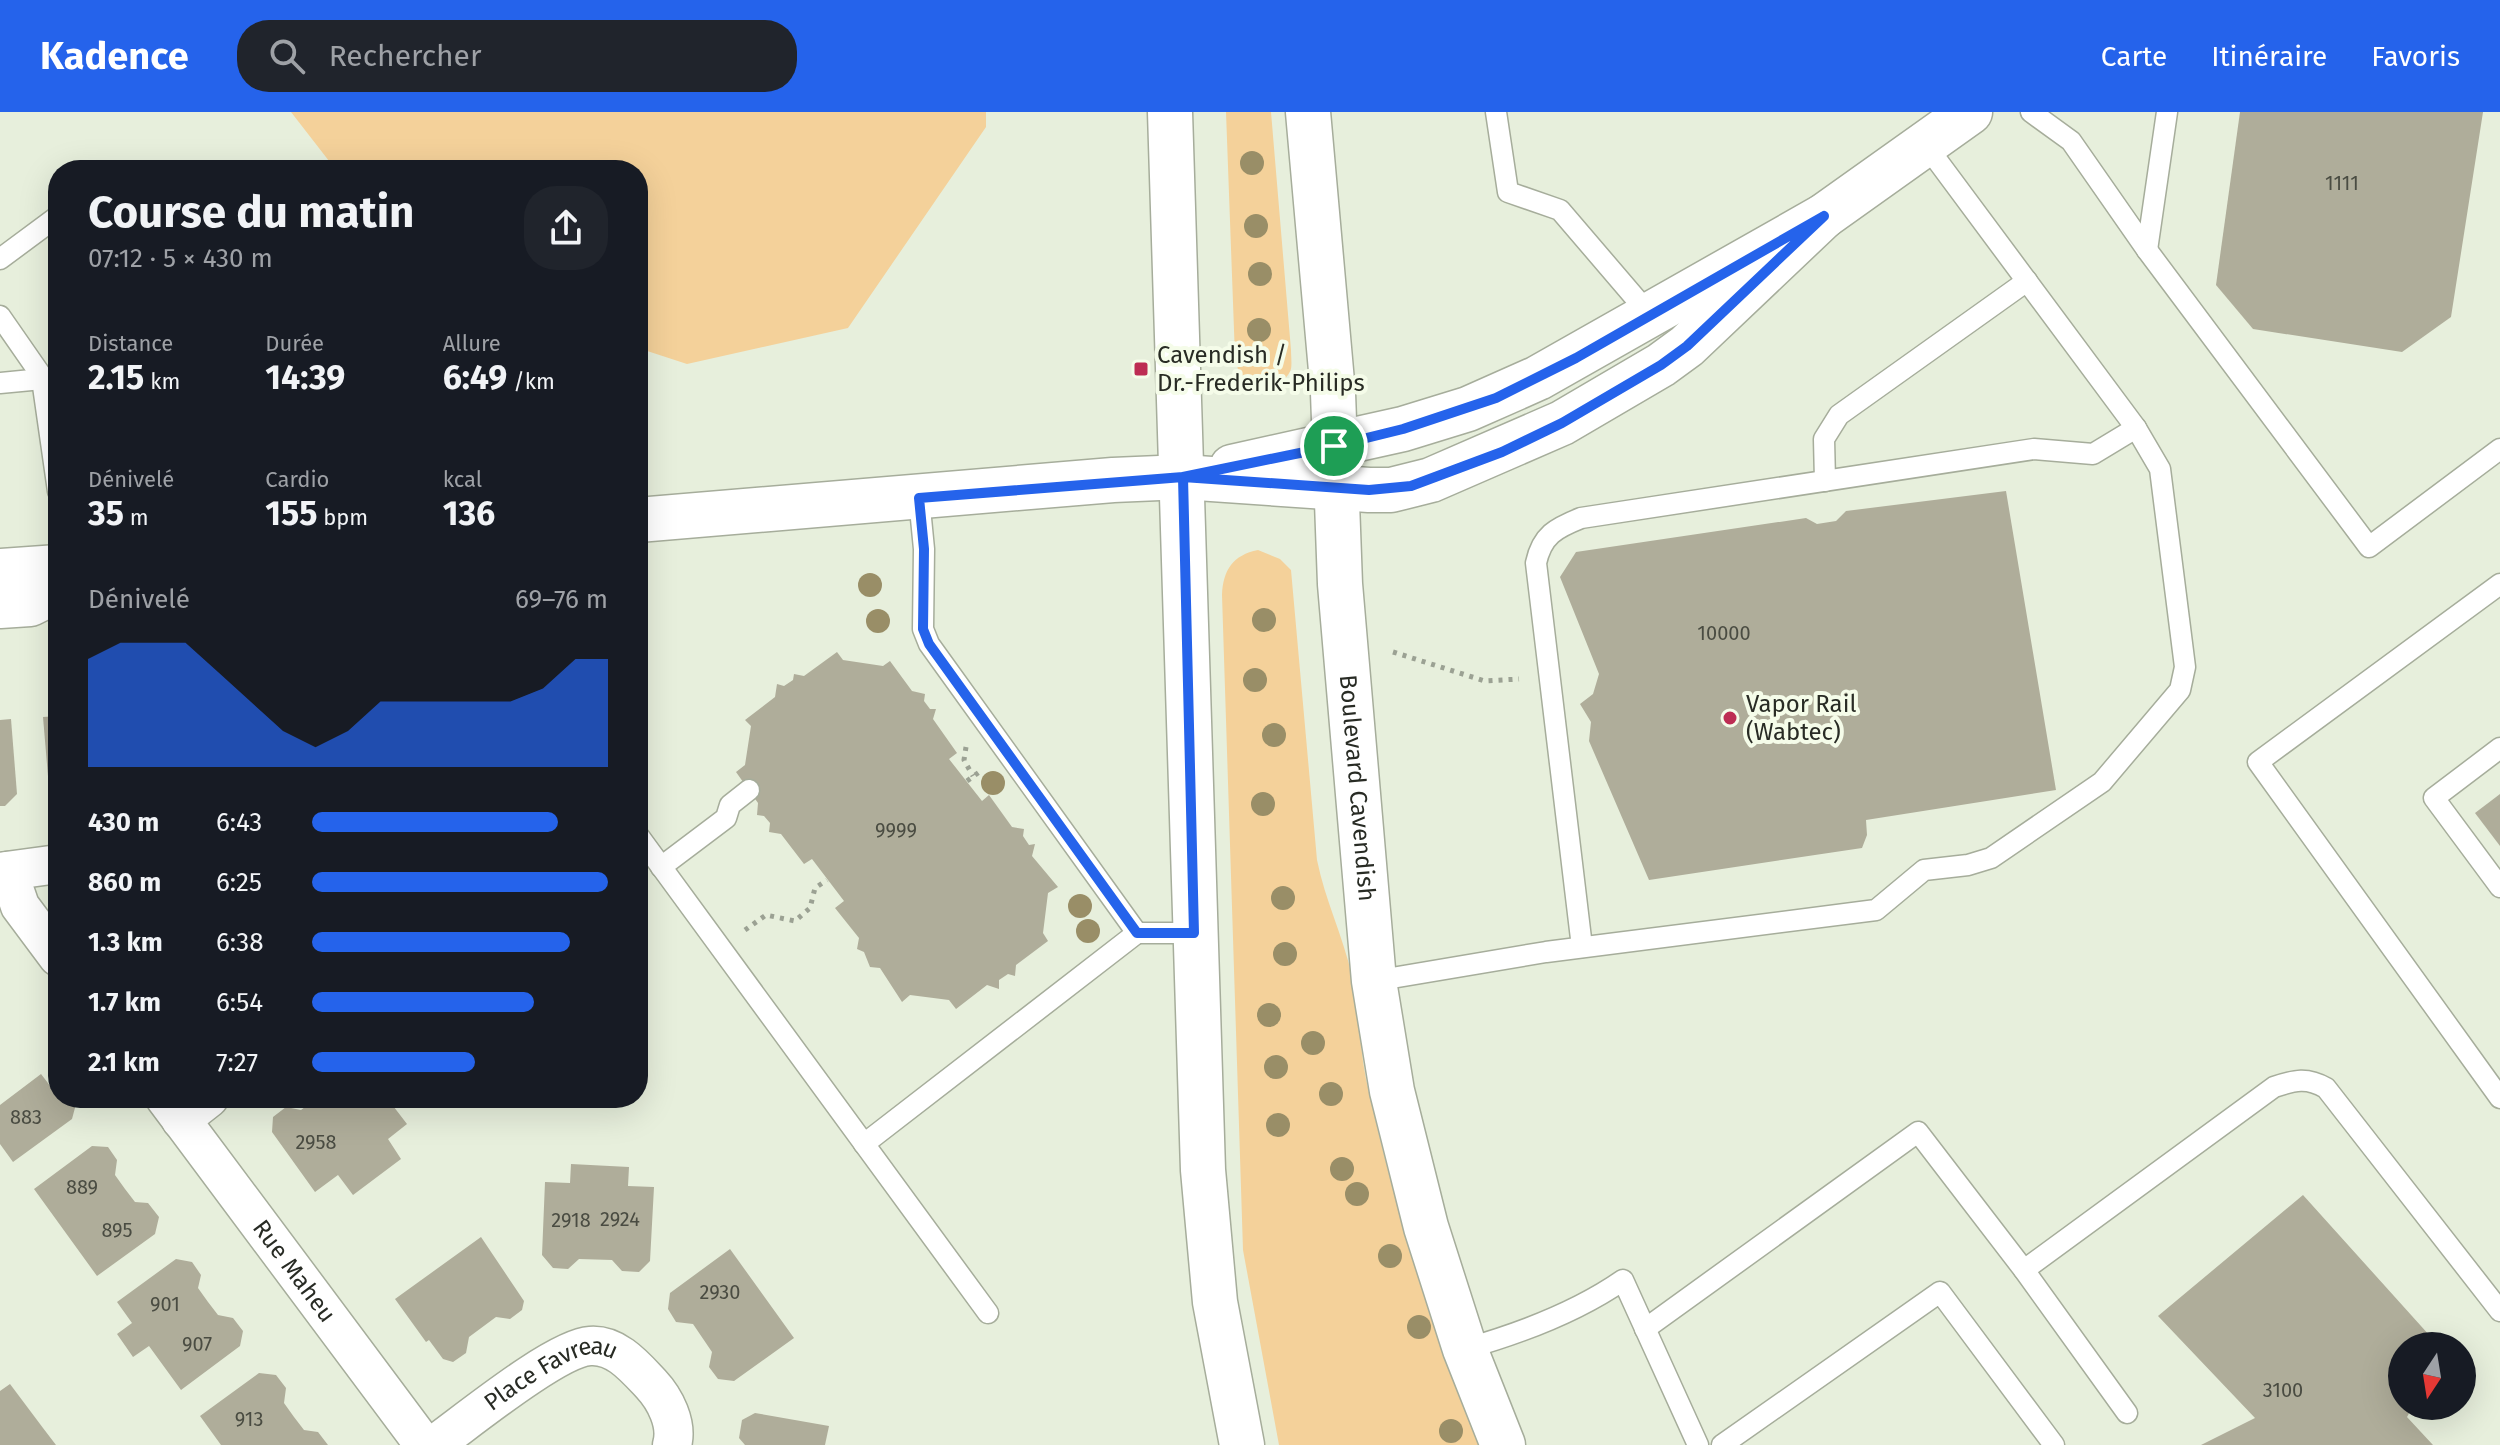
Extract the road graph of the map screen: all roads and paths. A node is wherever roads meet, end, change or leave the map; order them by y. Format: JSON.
{"nodes":[{"id":1,"x":1170,"y":112,"type":"edge"},
{"id":2,"x":1308,"y":112,"type":"edge"},
{"id":3,"x":1496,"y":112,"type":"edge"},
{"id":4,"x":1970,"y":112,"type":"edge"},
{"id":5,"x":2031,"y":112,"type":"edge"},
{"id":6,"x":2167,"y":112,"type":"edge"},
{"id":7,"x":1925,"y":144,"type":"junction"},
{"id":8,"x":1824,"y":216,"type":"junction"},
{"id":9,"x":48,"y":223,"type":"edge"},
{"id":10,"x":2147,"y":250,"type":"junction"},
{"id":11,"x":0,"y":259,"type":"edge"},
{"id":12,"x":2027,"y":281,"type":"junction"},
{"id":13,"x":1649,"y":314,"type":"junction"},
{"id":14,"x":0,"y":316,"type":"edge"},
{"id":15,"x":42,"y":379,"type":"junction"},
{"id":16,"x":0,"y":383,"type":"edge"},
{"id":17,"x":48,"y":386,"type":"edge"},
{"id":18,"x":48,"y":421,"type":"edge"},
{"id":19,"x":2136,"y":428,"type":"junction"},
{"id":20,"x":1334,"y":446,"type":"junction"},
{"id":21,"x":2500,"y":449,"type":"edge"},
{"id":22,"x":1183,"y":477,"type":"junction"},
{"id":23,"x":1825,"y":481,"type":"junction"},
{"id":24,"x":1335,"y":489,"type":"junction"},
{"id":25,"x":919,"y":498,"type":"junction"},
{"id":26,"x":648,"y":519,"type":"edge"},
{"id":27,"x":48,"y":568,"type":"edge"},
{"id":28,"x":0,"y":571,"type":"edge"},
{"id":29,"x":2500,"y":584,"type":"edge"},
{"id":30,"x":48,"y":595,"type":"edge"},
{"id":31,"x":0,"y":606,"type":"edge"},
{"id":32,"x":1393,"y":652,"type":"dead end"},
{"id":33,"x":1525,"y":679,"type":"dead end"},
{"id":34,"x":2500,"y":748,"type":"edge"},
{"id":35,"x":978,"y":773,"type":"dead end"},
{"id":36,"x":967,"y":781,"type":"dead end"},
{"id":37,"x":749,"y":790,"type":"dead end"},
{"id":38,"x":648,"y":849,"type":"edge"},
{"id":39,"x":48,"y":865,"type":"edge"},
{"id":40,"x":661,"y":867,"type":"junction"},
{"id":41,"x":4,"y":871,"type":"edge"},
{"id":42,"x":827,"y":880,"type":"dead end"},
{"id":43,"x":2500,"y":887,"type":"edge"},
{"id":44,"x":1137,"y":933,"type":"junction"},
{"id":45,"x":1194,"y":933,"type":"junction"},
{"id":46,"x":736,"y":936,"type":"dead end"},
{"id":47,"x":48,"y":944,"type":"edge"},
{"id":48,"x":1582,"y":947,"type":"junction"},
{"id":49,"x":1374,"y":981,"type":"junction"},
{"id":50,"x":2500,"y":1098,"type":"edge"},
{"id":51,"x":187,"y":1108,"type":"edge"},
{"id":52,"x":864,"y":1144,"type":"junction"},
{"id":53,"x":2024,"y":1270,"type":"junction"},
{"id":54,"x":2500,"y":1311,"type":"edge"},
{"id":55,"x":988,"y":1313,"type":"dead end"},
{"id":56,"x":1645,"y":1329,"type":"junction"},
{"id":57,"x":1465,"y":1349,"type":"junction"},
{"id":58,"x":2127,"y":1413,"type":"dead end"},
{"id":59,"x":424,"y":1445,"type":"edge"},
{"id":60,"x":434,"y":1445,"type":"edge"},
{"id":61,"x":672,"y":1445,"type":"edge"},
{"id":62,"x":1242,"y":1445,"type":"edge"},
{"id":63,"x":1503,"y":1445,"type":"edge"},
{"id":64,"x":1698,"y":1445,"type":"edge"},
{"id":65,"x":1722,"y":1445,"type":"edge"},
{"id":66,"x":2054,"y":1445,"type":"edge"}],
"edges":[{"from":1,"to":22,"type":"main road"},
{"from":2,"to":20,"type":"main road","name":"Boulevard Cavendish"},
{"from":3,"to":13,"type":"lane"},
{"from":4,"to":7,"type":"main road"},
{"from":5,"to":10,"type":"lane"},
{"from":6,"to":10,"type":"lane"},
{"from":7,"to":8,"type":"main road"},
{"from":7,"to":12,"type":"lane"},
{"from":8,"to":13,"type":"main road"},
{"from":8,"to":24,"type":"main road"},
{"from":9,"to":11,"type":"lane"},
{"from":10,"to":21,"type":"lane"},
{"from":12,"to":19,"type":"lane"},
{"from":12,"to":23,"type":"lane"},
{"from":13,"to":20,"type":"main road"},
{"from":14,"to":15,"type":"lane"},
{"from":15,"to":16,"type":"lane"},
{"from":15,"to":17,"type":"lane"},
{"from":15,"to":18,"type":"lane"},
{"from":19,"to":23,"type":"lane"},
{"from":19,"to":48,"type":"lane"},
{"from":20,"to":22,"type":"main road"},
{"from":20,"to":24,"type":"main road","name":"Boulevard Cavendish"},
{"from":22,"to":24,"type":"main road"},
{"from":22,"to":25,"type":"main road"},
{"from":22,"to":45,"type":"main road"},
{"from":23,"to":48,"type":"lane"},
{"from":24,"to":49,"type":"main road","name":"Boulevard Cavendish"},
{"from":25,"to":26,"type":"main road"},
{"from":25,"to":44,"type":"lane"},
{"from":27,"to":28,"type":"main road"},
{"from":29,"to":50,"type":"lane"},
{"from":30,"to":31,"type":"main road"},
{"from":32,"to":33,"type":"path"},
{"from":34,"to":43,"type":"lane"},
{"from":35,"to":36,"type":"path"},
{"from":37,"to":40,"type":"lane"},
{"from":38,"to":40,"type":"lane"},
{"from":39,"to":41,"type":"street"},
{"from":40,"to":52,"type":"lane"},
{"from":41,"to":47,"type":"street"},
{"from":42,"to":46,"type":"path"},
{"from":44,"to":45,"type":"lane"},
{"from":44,"to":52,"type":"lane"},
{"from":45,"to":62,"type":"main road"},
{"from":48,"to":49,"type":"lane"},
{"from":49,"to":57,"type":"main road","name":"Boulevard Cavendish"},
{"from":51,"to":59,"type":"street","name":"Rue Maheu"},
{"from":52,"to":55,"type":"lane"},
{"from":53,"to":54,"type":"lane"},
{"from":53,"to":56,"type":"lane"},
{"from":53,"to":58,"type":"lane"},
{"from":56,"to":57,"type":"lane"},
{"from":56,"to":64,"type":"lane"},
{"from":57,"to":63,"type":"main road","name":"Boulevard Cavendish"},
{"from":60,"to":61,"type":"street","name":"Place Favreau"},
{"from":65,"to":66,"type":"lane"}]}
